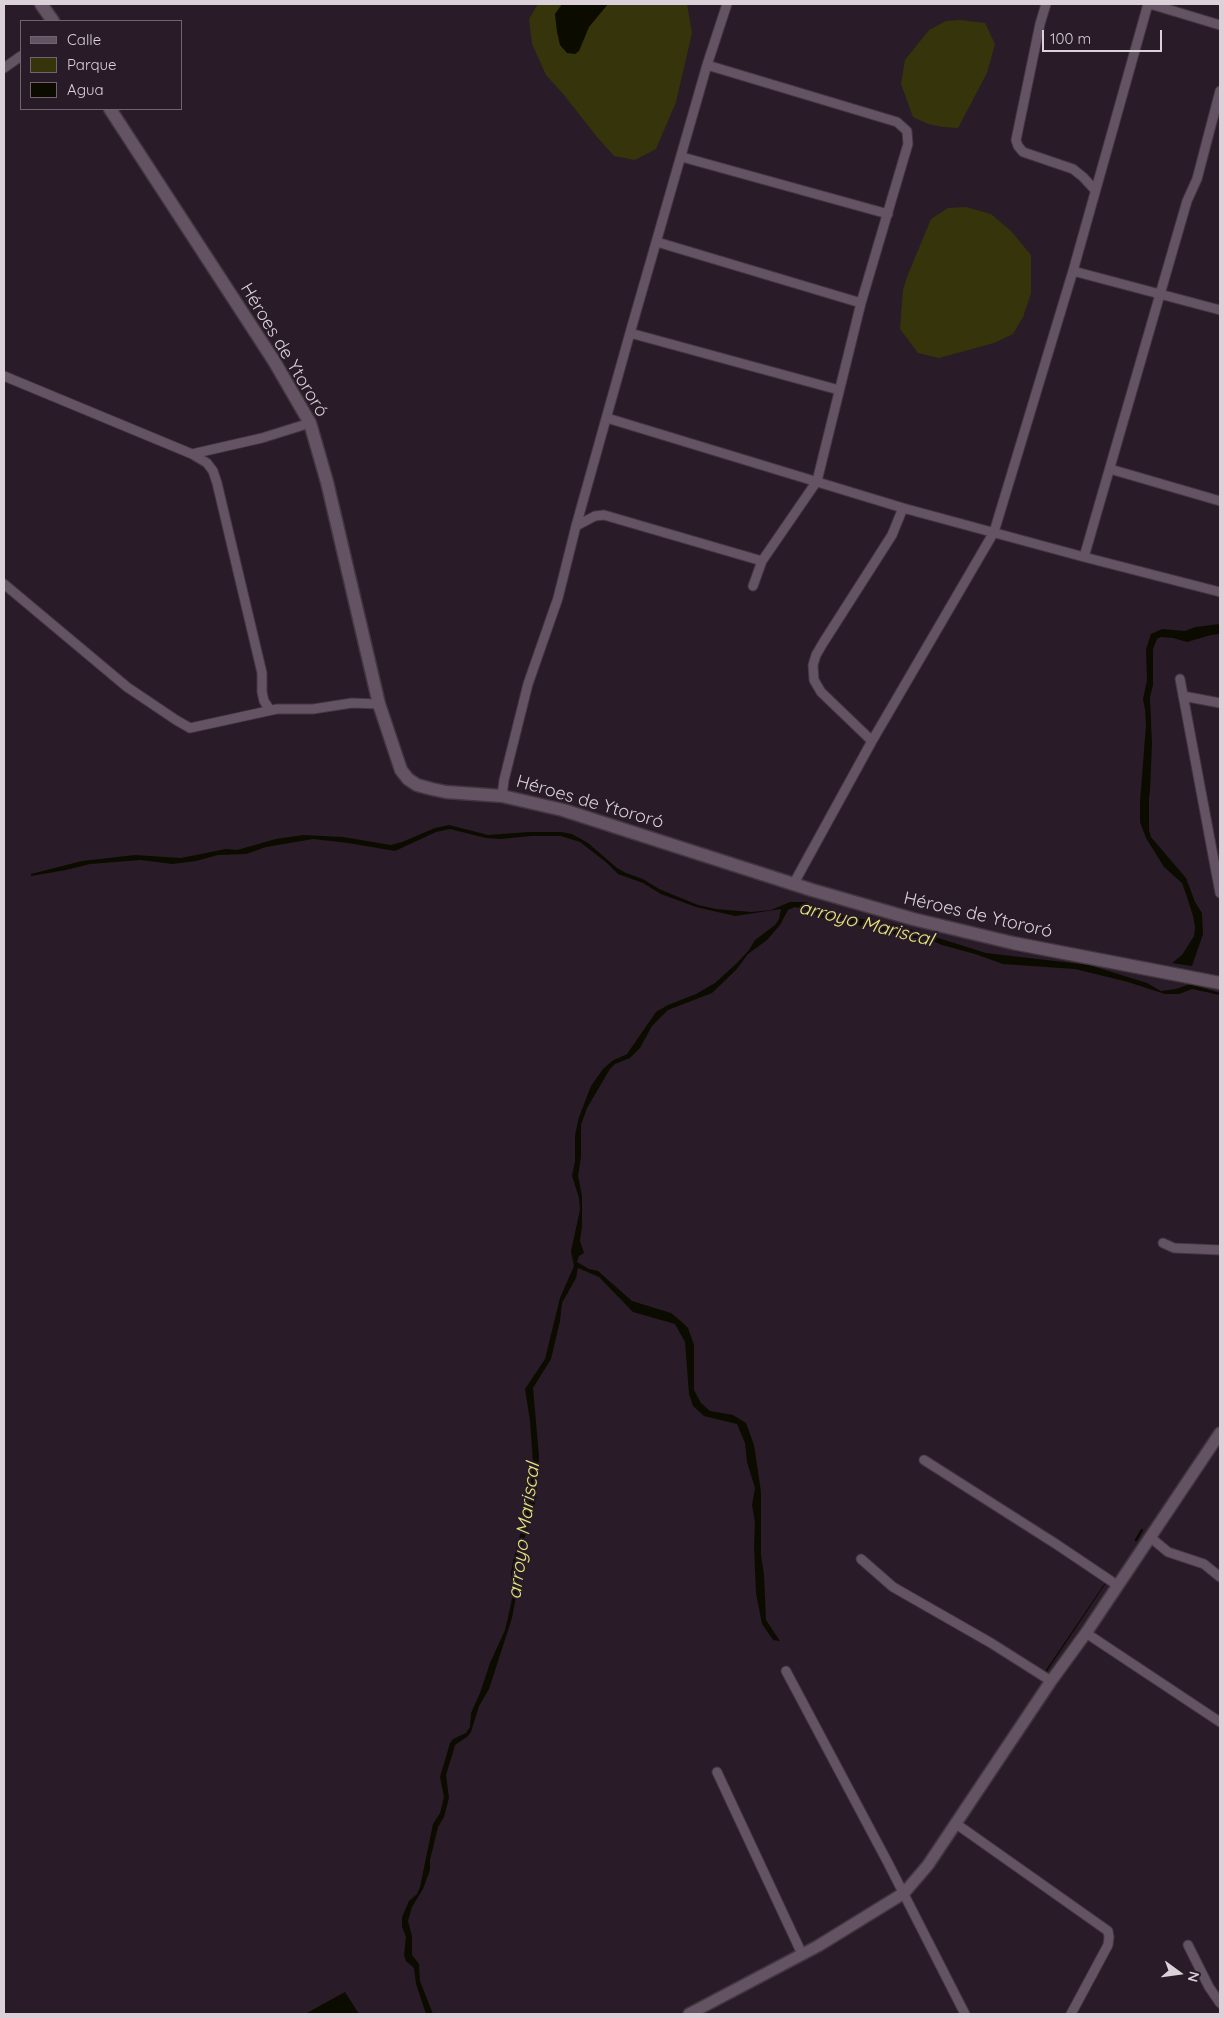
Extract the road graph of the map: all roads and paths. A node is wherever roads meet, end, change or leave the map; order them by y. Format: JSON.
{"nodes":[{"id":1,"x":41,"y":4,"type":"edge"},
{"id":2,"x":727,"y":4,"type":"edge"},
{"id":3,"x":1046,"y":4,"type":"edge"},
{"id":4,"x":1149,"y":4,"type":"edge"},
{"id":5,"x":51,"y":20,"type":"edge"},
{"id":6,"x":1220,"y":25,"type":"edge"},
{"id":7,"x":20,"y":57,"type":"edge"},
{"id":8,"x":707,"y":65,"type":"junction"},
{"id":9,"x":4,"y":68,"type":"edge"},
{"id":10,"x":1220,"y":91,"type":"edge"},
{"id":11,"x":111,"y":110,"type":"edge"},
{"id":12,"x":682,"y":157,"type":"junction"},
{"id":13,"x":1096,"y":190,"type":"junction"},
{"id":14,"x":888,"y":214,"type":"junction"},
{"id":15,"x":657,"y":242,"type":"junction"},
{"id":16,"x":1073,"y":271,"type":"junction"},
{"id":17,"x":1161,"y":294,"type":"junction"},
{"id":18,"x":861,"y":303,"type":"junction"},
{"id":19,"x":1220,"y":310,"type":"edge"},
{"id":20,"x":630,"y":333,"type":"junction"},
{"id":21,"x":4,"y":376,"type":"edge"},
{"id":22,"x":839,"y":390,"type":"junction"},
{"id":23,"x":608,"y":418,"type":"junction"},
{"id":24,"x":310,"y":423,"type":"junction"},
{"id":25,"x":192,"y":454,"type":"junction"},
{"id":26,"x":1110,"y":469,"type":"junction"},
{"id":27,"x":817,"y":481,"type":"junction"},
{"id":28,"x":1220,"y":502,"type":"edge"},
{"id":29,"x":903,"y":508,"type":"junction"},
{"id":30,"x":576,"y":526,"type":"junction"},
{"id":31,"x":994,"y":532,"type":"junction"},
{"id":32,"x":1084,"y":557,"type":"junction"},
{"id":33,"x":762,"y":561,"type":"junction"},
{"id":34,"x":4,"y":584,"type":"edge"},
{"id":35,"x":753,"y":586,"type":"dead end"},
{"id":36,"x":1220,"y":592,"type":"edge"},
{"id":37,"x":1180,"y":679,"type":"dead end"},
{"id":38,"x":1183,"y":696,"type":"junction"},
{"id":39,"x":1220,"y":703,"type":"edge"},
{"id":40,"x":379,"y":704,"type":"junction"},
{"id":41,"x":270,"y":710,"type":"junction"},
{"id":42,"x":872,"y":740,"type":"junction"},
{"id":43,"x":502,"y":796,"type":"junction"},
{"id":44,"x":1217,"y":857,"type":"edge"},
{"id":45,"x":794,"y":883,"type":"junction"},
{"id":46,"x":1220,"y":893,"type":"edge"},
{"id":47,"x":1220,"y":983,"type":"edge"},
{"id":48,"x":1163,"y":1243,"type":"dead end"},
{"id":49,"x":1220,"y":1250,"type":"edge"},
{"id":50,"x":1219,"y":1438,"type":"edge"},
{"id":51,"x":924,"y":1460,"type":"dead end"},
{"id":52,"x":1150,"y":1537,"type":"junction"},
{"id":53,"x":862,"y":1559,"type":"dead end"},
{"id":54,"x":1220,"y":1577,"type":"edge"},
{"id":55,"x":1117,"y":1585,"type":"junction"},
{"id":56,"x":1086,"y":1633,"type":"junction"},
{"id":57,"x":786,"y":1671,"type":"dead end"},
{"id":58,"x":1051,"y":1681,"type":"junction"},
{"id":59,"x":1220,"y":1722,"type":"edge"},
{"id":60,"x":717,"y":1772,"type":"dead end"},
{"id":61,"x":956,"y":1823,"type":"junction"},
{"id":62,"x":904,"y":1894,"type":"junction"},
{"id":63,"x":1188,"y":1945,"type":"dead end"},
{"id":64,"x":802,"y":1954,"type":"junction"},
{"id":65,"x":1220,"y":2003,"type":"edge"},
{"id":66,"x":704,"y":2011,"type":"edge"},
{"id":67,"x":689,"y":2014,"type":"edge"},
{"id":68,"x":965,"y":2014,"type":"edge"},
{"id":69,"x":1071,"y":2014,"type":"edge"}],
"edges":[{"from":1,"to":5,"type":"main road"},
{"from":2,"to":8,"type":"street"},
{"from":3,"to":13,"type":"street"},
{"from":4,"to":6,"type":"street"},
{"from":4,"to":13,"type":"street"},
{"from":7,"to":9,"type":"street"},
{"from":8,"to":12,"type":"street"},
{"from":8,"to":14,"type":"street"},
{"from":10,"to":17,"type":"street"},
{"from":11,"to":24,"type":"main road","name":"Héroes de Ytororó"},
{"from":12,"to":14,"type":"street"},
{"from":12,"to":15,"type":"street"},
{"from":13,"to":16,"type":"street"},
{"from":14,"to":18,"type":"street"},
{"from":15,"to":18,"type":"street"},
{"from":15,"to":20,"type":"street"},
{"from":16,"to":17,"type":"street"},
{"from":16,"to":31,"type":"street"},
{"from":17,"to":19,"type":"street"},
{"from":17,"to":26,"type":"street"},
{"from":18,"to":22,"type":"street"},
{"from":20,"to":22,"type":"street"},
{"from":20,"to":23,"type":"street"},
{"from":21,"to":25,"type":"street"},
{"from":22,"to":27,"type":"street"},
{"from":23,"to":27,"type":"street"},
{"from":23,"to":30,"type":"street"},
{"from":24,"to":25,"type":"street"},
{"from":24,"to":40,"type":"main road","name":"Héroes de Ytororó"},
{"from":25,"to":41,"type":"street"},
{"from":26,"to":28,"type":"street"},
{"from":26,"to":32,"type":"street"},
{"from":27,"to":29,"type":"street"},
{"from":27,"to":33,"type":"street"},
{"from":29,"to":31,"type":"street"},
{"from":29,"to":42,"type":"street"},
{"from":30,"to":33,"type":"street"},
{"from":30,"to":43,"type":"street"},
{"from":31,"to":32,"type":"street"},
{"from":31,"to":42,"type":"street"},
{"from":32,"to":36,"type":"street"},
{"from":33,"to":35,"type":"street"},
{"from":34,"to":41,"type":"street"},
{"from":37,"to":38,"type":"street"},
{"from":38,"to":39,"type":"street"},
{"from":38,"to":44,"type":"street"},
{"from":40,"to":41,"type":"street"},
{"from":40,"to":43,"type":"main road","name":"Héroes de Ytororó"},
{"from":42,"to":45,"type":"street"},
{"from":43,"to":45,"type":"main road","name":"Héroes de Ytororó"},
{"from":44,"to":46,"type":"street"},
{"from":45,"to":47,"type":"main road","name":"Héroes de Ytororó"},
{"from":48,"to":49,"type":"street"},
{"from":50,"to":52,"type":"street"},
{"from":51,"to":55,"type":"street"},
{"from":52,"to":54,"type":"street"},
{"from":52,"to":55,"type":"street"},
{"from":53,"to":58,"type":"street"},
{"from":55,"to":56,"type":"street"},
{"from":56,"to":58,"type":"street"},
{"from":56,"to":59,"type":"street"},
{"from":57,"to":62,"type":"street"},
{"from":58,"to":61,"type":"street"},
{"from":60,"to":64,"type":"street"},
{"from":61,"to":62,"type":"street"},
{"from":61,"to":69,"type":"street"},
{"from":62,"to":64,"type":"street"},
{"from":62,"to":68,"type":"street"},
{"from":63,"to":65,"type":"street"},
{"from":64,"to":66,"type":"street"},
{"from":66,"to":67,"type":"street"}]}
